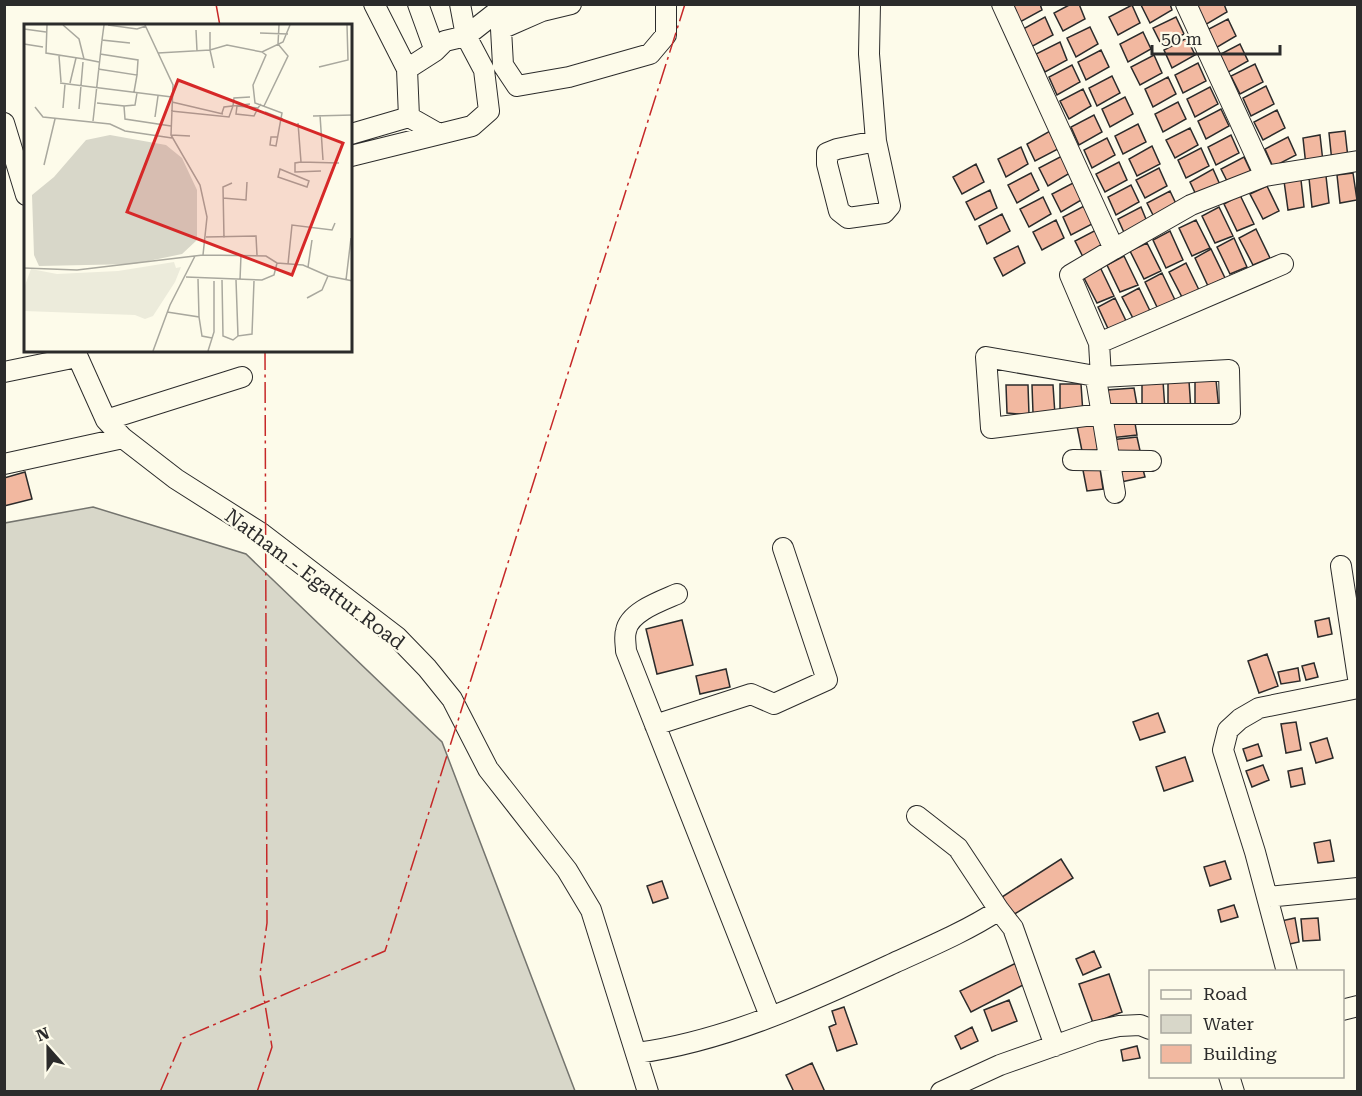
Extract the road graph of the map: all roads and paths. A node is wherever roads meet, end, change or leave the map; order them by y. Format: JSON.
{"nodes":[{"id":1,"x":374,"y":4,"type":"edge"},
{"id":2,"x":418,"y":4,"type":"edge"},
{"id":3,"x":459,"y":4,"type":"edge"},
{"id":4,"x":518,"y":4,"type":"edge"},
{"id":5,"x":571,"y":4,"type":"edge"},
{"id":6,"x":666,"y":4,"type":"edge"},
{"id":7,"x":870,"y":4,"type":"edge"},
{"id":8,"x":1002,"y":4,"type":"edge"},
{"id":9,"x":1186,"y":4,"type":"edge"},
{"id":10,"x":466,"y":36,"type":"junction"},
{"id":11,"x":435,"y":51,"type":"junction"},
{"id":12,"x":407,"y":69,"type":"junction"},
{"id":13,"x":409,"y":117,"type":"junction"},
{"id":14,"x":352,"y":134,"type":"edge"},
{"id":15,"x":439,"y":134,"type":"junction"},
{"id":16,"x":6,"y":135,"type":"edge"},
{"id":17,"x":876,"y":141,"type":"dead end"},
{"id":18,"x":352,"y":156,"type":"edge"},
{"id":19,"x":1358,"y":161,"type":"edge"},
{"id":20,"x":1264,"y":176,"type":"junction"},
{"id":21,"x":24,"y":182,"type":"edge"},
{"id":22,"x":1114,"y":249,"type":"junction"},
{"id":23,"x":1283,"y":264,"type":"dead end"},
{"id":24,"x":1098,"y":343,"type":"junction"},
{"id":25,"x":76,"y":354,"type":"edge"},
{"id":26,"x":4,"y":372,"type":"edge"},
{"id":27,"x":1101,"y":376,"type":"junction"},
{"id":28,"x":242,"y":377,"type":"dead end"},
{"id":29,"x":1101,"y":414,"type":"junction"},
{"id":30,"x":106,"y":420,"type":"junction"},
{"id":31,"x":123,"y":438,"type":"junction"},
{"id":32,"x":1072,"y":459,"type":"dead end"},
{"id":33,"x":1110,"y":461,"type":"junction"},
{"id":34,"x":1151,"y":461,"type":"dead end"},
{"id":35,"x":4,"y":464,"type":"edge"},
{"id":36,"x":1115,"y":493,"type":"dead end"},
{"id":37,"x":783,"y":548,"type":"dead end"},
{"id":38,"x":1341,"y":566,"type":"dead end"},
{"id":39,"x":677,"y":594,"type":"dead end"},
{"id":40,"x":1358,"y":678,"type":"edge"},
{"id":41,"x":1358,"y":688,"type":"edge"},
{"id":42,"x":655,"y":725,"type":"junction"},
{"id":43,"x":917,"y":816,"type":"dead end"},
{"id":44,"x":1358,"y":888,"type":"edge"},
{"id":45,"x":1267,"y":897,"type":"junction"},
{"id":46,"x":999,"y":910,"type":"junction"},
{"id":47,"x":1286,"y":970,"type":"edge"},
{"id":48,"x":770,"y":1016,"type":"junction"},
{"id":49,"x":1149,"y":1029,"type":"edge"},
{"id":50,"x":1055,"y":1046,"type":"junction"},
{"id":51,"x":637,"y":1053,"type":"junction"},
{"id":52,"x":648,"y":1092,"type":"edge"},
{"id":53,"x":941,"y":1092,"type":"edge"}],
"edges":[{"from":1,"to":12,"type":"street"},
{"from":2,"to":11,"type":"street"},
{"from":3,"to":10,"type":"street"},
{"from":4,"to":10,"type":"street"},
{"from":5,"to":6,"type":"street"},
{"from":7,"to":17,"type":"street"},
{"from":8,"to":22,"type":"street"},
{"from":9,"to":20,"type":"street"},
{"from":10,"to":11,"type":"street"},
{"from":10,"to":15,"type":"street"},
{"from":11,"to":12,"type":"street"},
{"from":12,"to":13,"type":"street"},
{"from":13,"to":14,"type":"street"},
{"from":13,"to":15,"type":"street"},
{"from":15,"to":18,"type":"street"},
{"from":16,"to":21,"type":"street"},
{"from":19,"to":20,"type":"street"},
{"from":20,"to":22,"type":"street"},
{"from":22,"to":24,"type":"street"},
{"from":23,"to":24,"type":"street"},
{"from":24,"to":27,"type":"street"},
{"from":25,"to":26,"type":"street"},
{"from":25,"to":30,"type":"street","name":"Natham - Egattur Road"},
{"from":27,"to":29,"type":"street"},
{"from":27,"to":29,"type":"street"},
{"from":27,"to":29,"type":"street"},
{"from":28,"to":30,"type":"street"},
{"from":29,"to":33,"type":"street"},
{"from":30,"to":31,"type":"street","name":"Natham - Egattur Road"},
{"from":31,"to":35,"type":"street"},
{"from":31,"to":51,"type":"street","name":"Natham - Egattur Road"},
{"from":32,"to":33,"type":"street"},
{"from":33,"to":34,"type":"street"},
{"from":33,"to":36,"type":"street"},
{"from":37,"to":42,"type":"street"},
{"from":38,"to":40,"type":"street"},
{"from":39,"to":42,"type":"street"},
{"from":41,"to":45,"type":"street"},
{"from":42,"to":48,"type":"street"},
{"from":43,"to":46,"type":"street"},
{"from":44,"to":45,"type":"street"},
{"from":45,"to":47,"type":"street"},
{"from":46,"to":48,"type":"street"},
{"from":46,"to":50,"type":"street"},
{"from":48,"to":51,"type":"street"},
{"from":49,"to":50,"type":"street"},
{"from":50,"to":53,"type":"street"},
{"from":51,"to":52,"type":"street","name":"Natham - Egattur Road"}]}
